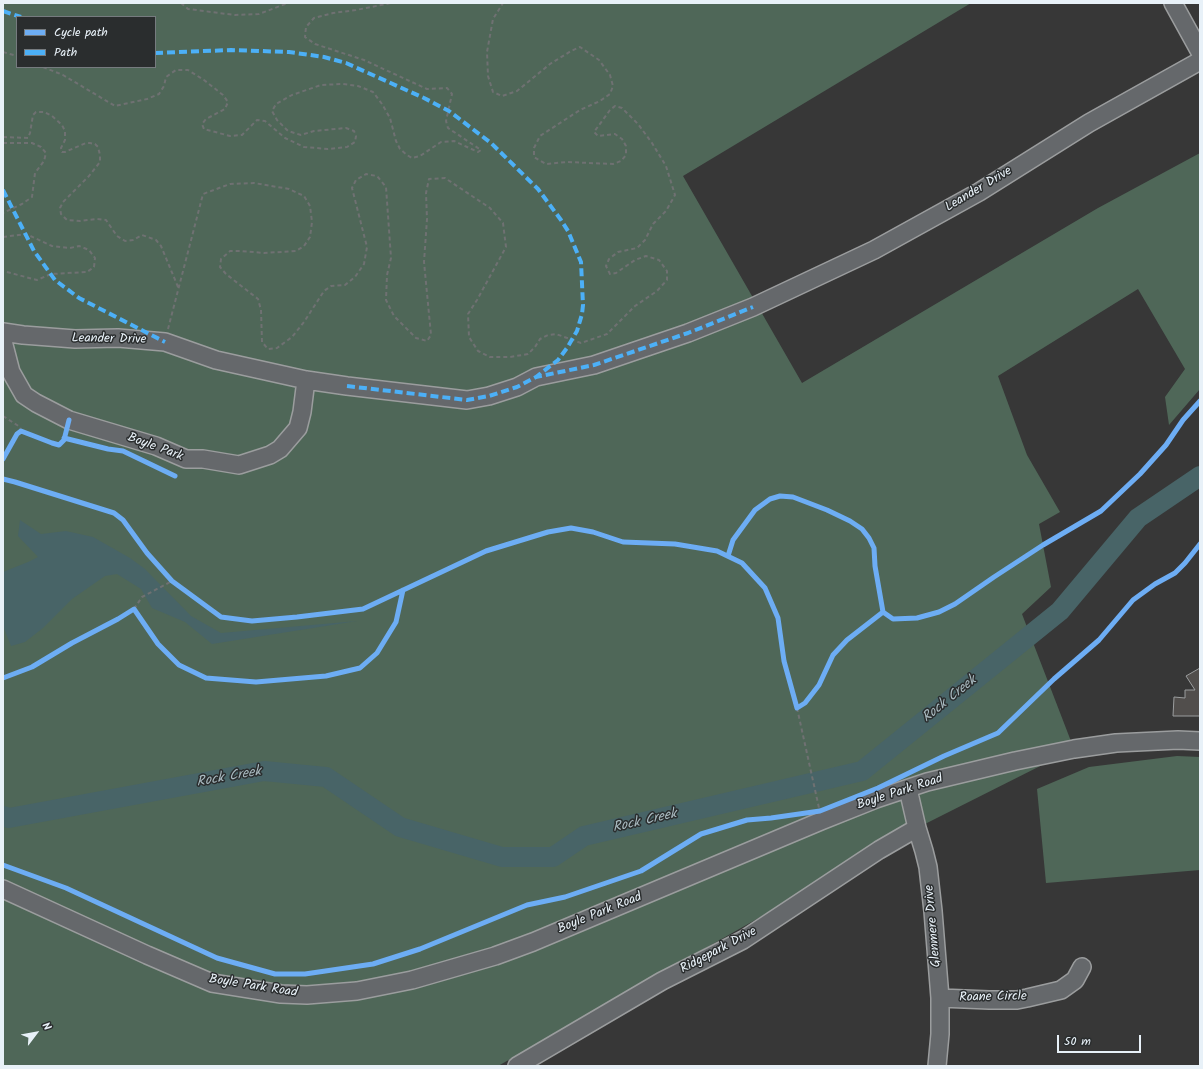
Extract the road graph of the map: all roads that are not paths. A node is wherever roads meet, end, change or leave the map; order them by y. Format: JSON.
{"nodes":[{"id":1,"x":1172,"y":3,"type":"edge"},
{"id":2,"x":1200,"y":52,"type":"edge"},
{"id":3,"x":1200,"y":61,"type":"edge"},
{"id":4,"x":3,"y":332,"type":"edge"},
{"id":5,"x":3,"y":341,"type":"edge"},
{"id":6,"x":306,"y":380,"type":"junction"},
{"id":7,"x":1200,"y":741,"type":"edge"},
{"id":8,"x":908,"y":790,"type":"junction"},
{"id":9,"x":917,"y":828,"type":"junction"},
{"id":10,"x":3,"y":889,"type":"edge"},
{"id":11,"x":1082,"y":967,"type":"dead end"},
{"id":12,"x":940,"y":998,"type":"junction"},
{"id":13,"x":517,"y":1066,"type":"edge"},
{"id":14,"x":937,"y":1066,"type":"edge"}],
"edges":[{"from":1,"to":2,"type":"street"},
{"from":3,"to":6,"type":"street","name":"Leander Drive"},
{"from":4,"to":6,"type":"street","name":"Leander Drive"},
{"from":5,"to":6,"type":"street","name":"Boyle Park"},
{"from":7,"to":8,"type":"street","name":"Boyle Park Road"},
{"from":8,"to":9,"type":"street","name":"Glenmere Drive"},
{"from":8,"to":10,"type":"street","name":"Boyle Park Road"},
{"from":9,"to":12,"type":"street","name":"Glenmere Drive"},
{"from":9,"to":13,"type":"street","name":"Ridgepark Drive"},
{"from":11,"to":12,"type":"street","name":"Roane Circle"},
{"from":12,"to":14,"type":"street","name":"Glenmere Drive"}]}
